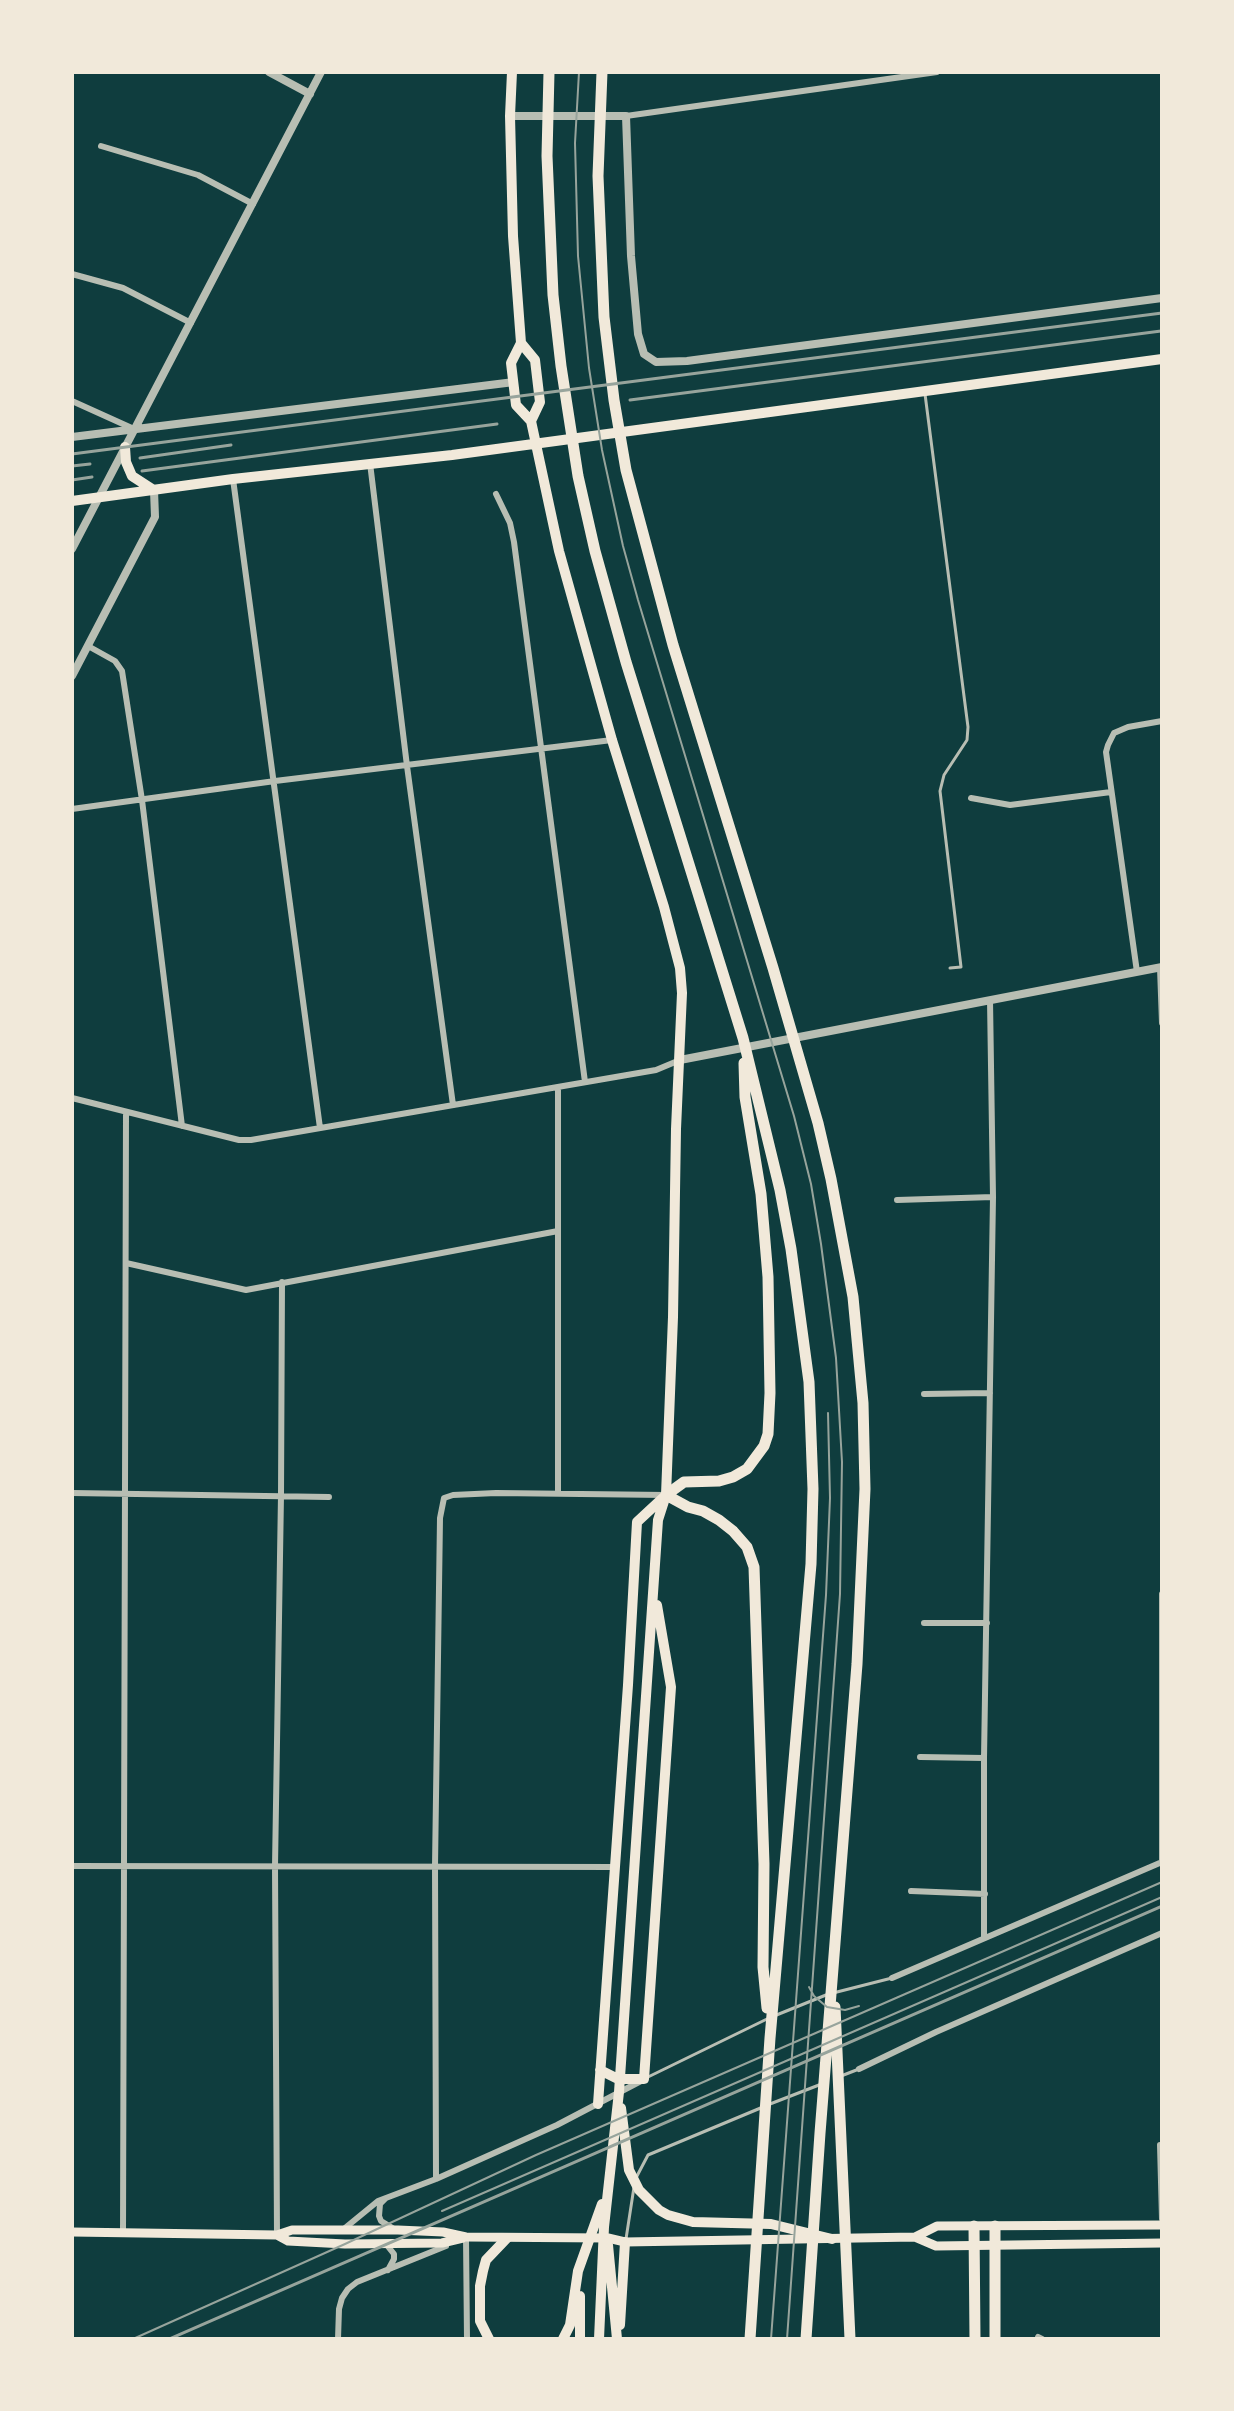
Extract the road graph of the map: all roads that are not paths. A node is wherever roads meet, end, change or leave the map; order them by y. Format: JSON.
{"nodes":[{"id":1,"x":269,"y":72,"type":"edge"},
{"id":2,"x":321,"y":72,"type":"edge"},
{"id":3,"x":512,"y":72,"type":"edge"},
{"id":4,"x":549,"y":72,"type":"edge"},
{"id":5,"x":602,"y":72,"type":"edge"},
{"id":6,"x":937,"y":72,"type":"edge"},
{"id":7,"x":310,"y":94,"type":"junction"},
{"id":8,"x":510,"y":116,"type":"junction"},
{"id":9,"x":626,"y":116,"type":"junction"},
{"id":10,"x":101,"y":146,"type":"dead end"},
{"id":11,"x":253,"y":204,"type":"junction"},
{"id":12,"x":72,"y":274,"type":"edge"},
{"id":13,"x":1162,"y":298,"type":"edge"},
{"id":14,"x":191,"y":323,"type":"junction"},
{"id":15,"x":521,"y":343,"type":"junction"},
{"id":16,"x":1162,"y":359,"type":"edge"},
{"id":17,"x":514,"y":382,"type":"junction"},
{"id":18,"x":925,"y":391,"type":"junction"},
{"id":19,"x":72,"y":401,"type":"edge"},
{"id":20,"x":531,"y":421,"type":"junction"},
{"id":21,"x":134,"y":429,"type":"junction"},
{"id":22,"x":72,"y":437,"type":"edge"},
{"id":23,"x":535,"y":444,"type":"junction"},
{"id":24,"x":123,"y":454,"type":"junction"},
{"id":25,"x":370,"y":463,"type":"junction"},
{"id":26,"x":233,"y":479,"type":"junction"},
{"id":27,"x":154,"y":490,"type":"junction"},
{"id":28,"x":496,"y":494,"type":"dead end"},
{"id":29,"x":99,"y":497,"type":"junction"},
{"id":30,"x":72,"y":501,"type":"edge"},
{"id":31,"x":72,"y":549,"type":"edge"},
{"id":32,"x":88,"y":646,"type":"junction"},
{"id":33,"x":72,"y":676,"type":"edge"},
{"id":34,"x":1162,"y":721,"type":"edge"},
{"id":35,"x":612,"y":740,"type":"junction"},
{"id":36,"x":540,"y":749,"type":"junction"},
{"id":37,"x":407,"y":766,"type":"junction"},
{"id":38,"x":275,"y":781,"type":"junction"},
{"id":39,"x":1111,"y":792,"type":"junction"},
{"id":40,"x":971,"y":798,"type":"dead end"},
{"id":41,"x":142,"y":800,"type":"junction"},
{"id":42,"x":72,"y":809,"type":"edge"},
{"id":43,"x":1161,"y":967,"type":"edge"},
{"id":44,"x":950,"y":968,"type":"dead end"},
{"id":45,"x":1137,"y":972,"type":"junction"},
{"id":46,"x":990,"y":1000,"type":"junction"},
{"id":47,"x":1162,"y":1023,"type":"edge"},
{"id":48,"x":743,"y":1038,"type":"junction"},
{"id":49,"x":680,"y":1060,"type":"junction"},
{"id":50,"x":585,"y":1082,"type":"junction"},
{"id":51,"x":558,"y":1087,"type":"junction"},
{"id":52,"x":72,"y":1098,"type":"edge"},
{"id":53,"x":453,"y":1105,"type":"junction"},
{"id":54,"x":126,"y":1113,"type":"junction"},
{"id":55,"x":182,"y":1126,"type":"junction"},
{"id":56,"x":320,"y":1128,"type":"junction"},
{"id":57,"x":993,"y":1197,"type":"junction"},
{"id":58,"x":897,"y":1200,"type":"dead end"},
{"id":59,"x":558,"y":1231,"type":"junction"},
{"id":60,"x":126,"y":1263,"type":"junction"},
{"id":61,"x":282,"y":1282,"type":"junction"},
{"id":62,"x":990,"y":1393,"type":"junction"},
{"id":63,"x":924,"y":1394,"type":"dead end"},
{"id":64,"x":72,"y":1493,"type":"edge"},
{"id":65,"x":558,"y":1493,"type":"junction"},
{"id":66,"x":127,"y":1494,"type":"junction"},
{"id":67,"x":281,"y":1495,"type":"junction"},
{"id":68,"x":666,"y":1495,"type":"junction"},
{"id":69,"x":329,"y":1497,"type":"dead end"},
{"id":70,"x":654,"y":1587,"type":"junction"},
{"id":71,"x":1162,"y":1594,"type":"edge"},
{"id":72,"x":924,"y":1623,"type":"dead end"},
{"id":73,"x":987,"y":1623,"type":"junction"},
{"id":74,"x":920,"y":1757,"type":"dead end"},
{"id":75,"x":984,"y":1758,"type":"junction"},
{"id":76,"x":1162,"y":1862,"type":"edge"},
{"id":77,"x":72,"y":1866,"type":"edge"},
{"id":78,"x":125,"y":1866,"type":"junction"},
{"id":79,"x":275,"y":1866,"type":"junction"},
{"id":80,"x":435,"y":1866,"type":"junction"},
{"id":81,"x":615,"y":1867,"type":"junction"},
{"id":82,"x":911,"y":1891,"type":"dead end"},
{"id":83,"x":985,"y":1894,"type":"junction"},
{"id":84,"x":1162,"y":1933,"type":"edge"},
{"id":85,"x":984,"y":1938,"type":"junction"},
{"id":86,"x":833,"y":1963,"type":"junction"},
{"id":87,"x":892,"y":1978,"type":"joint"},
{"id":88,"x":770,"y":1990,"type":"junction"},
{"id":89,"x":859,"y":2069,"type":"joint"},
{"id":90,"x":600,"y":2070,"type":"junction"},
{"id":91,"x":644,"y":2079,"type":"junction"},
{"id":92,"x":619,"y":2092,"type":"junction"},
{"id":93,"x":598,"y":2104,"type":"junction"},
{"id":94,"x":1160,"y":2145,"type":"edge"},
{"id":95,"x":436,"y":2179,"type":"junction"},
{"id":96,"x":607,"y":2191,"type":"junction"},
{"id":97,"x":385,"y":2199,"type":"junction"},
{"id":98,"x":1162,"y":2219,"type":"edge"},
{"id":99,"x":1162,"y":2225,"type":"edge"},
{"id":100,"x":974,"y":2226,"type":"junction"},
{"id":101,"x":995,"y":2226,"type":"junction"},
{"id":102,"x":341,"y":2230,"type":"junction"},
{"id":103,"x":398,"y":2230,"type":"junction"},
{"id":104,"x":72,"y":2232,"type":"edge"},
{"id":105,"x":123,"y":2232,"type":"junction"},
{"id":106,"x":277,"y":2235,"type":"junction"},
{"id":107,"x":466,"y":2237,"type":"junction"},
{"id":108,"x":915,"y":2237,"type":"junction"},
{"id":109,"x":507,"y":2238,"type":"junction"},
{"id":110,"x":580,"y":2238,"type":"junction"},
{"id":111,"x":608,"y":2238,"type":"junction"},
{"id":112,"x":832,"y":2239,"type":"junction"},
{"id":113,"x":288,"y":2241,"type":"junction"},
{"id":114,"x":625,"y":2242,"type":"junction"},
{"id":115,"x":1162,"y":2243,"type":"edge"},
{"id":116,"x":386,"y":2244,"type":"junction"},
{"id":117,"x":974,"y":2246,"type":"junction"},
{"id":118,"x":995,"y":2246,"type":"junction"},
{"id":119,"x":388,"y":2270,"type":"junction"},
{"id":120,"x":338,"y":2339,"type":"edge"},
{"id":121,"x":467,"y":2339,"type":"edge"},
{"id":122,"x":489,"y":2339,"type":"edge"},
{"id":123,"x":563,"y":2339,"type":"edge"},
{"id":124,"x":580,"y":2339,"type":"edge"},
{"id":125,"x":599,"y":2339,"type":"edge"},
{"id":126,"x":618,"y":2339,"type":"edge"},
{"id":127,"x":750,"y":2339,"type":"edge"},
{"id":128,"x":806,"y":2339,"type":"edge"},
{"id":129,"x":850,"y":2339,"type":"edge"},
{"id":130,"x":975,"y":2339,"type":"edge"},
{"id":131,"x":995,"y":2339,"type":"edge"}],
"edges":[{"from":1,"to":7,"type":"street"},
{"from":2,"to":7,"type":"street"},
{"from":3,"to":8,"type":"main road"},
{"from":4,"to":48,"type":"highway"},
{"from":5,"to":86,"type":"highway"},
{"from":6,"to":9,"type":"street"},
{"from":7,"to":11,"type":"street"},
{"from":8,"to":9,"type":"street"},
{"from":8,"to":15,"type":"main road"},
{"from":9,"to":13,"type":"street"},
{"from":10,"to":11,"type":"street"},
{"from":11,"to":14,"type":"street"},
{"from":12,"to":14,"type":"street"},
{"from":14,"to":21,"type":"street"},
{"from":15,"to":17,"type":"main road"},
{"from":15,"to":20,"type":"main road"},
{"from":16,"to":18,"type":"main road"},
{"from":17,"to":20,"type":"main road"},
{"from":17,"to":21,"type":"street"},
{"from":18,"to":23,"type":"main road"},
{"from":18,"to":44,"type":"lane"},
{"from":19,"to":21,"type":"street"},
{"from":20,"to":23,"type":"main road"},
{"from":21,"to":22,"type":"street"},
{"from":21,"to":24,"type":"street"},
{"from":23,"to":25,"type":"main road"},
{"from":23,"to":35,"type":"main road"},
{"from":24,"to":27,"type":"main road"},
{"from":24,"to":29,"type":"street"},
{"from":25,"to":26,"type":"main road"},
{"from":25,"to":37,"type":"street"},
{"from":26,"to":27,"type":"main road"},
{"from":26,"to":38,"type":"street"},
{"from":27,"to":29,"type":"main road"},
{"from":27,"to":32,"type":"street"},
{"from":28,"to":36,"type":"street"},
{"from":29,"to":30,"type":"main road"},
{"from":29,"to":31,"type":"street"},
{"from":32,"to":33,"type":"street"},
{"from":32,"to":41,"type":"street"},
{"from":34,"to":39,"type":"street"},
{"from":35,"to":36,"type":"street"},
{"from":35,"to":49,"type":"main road"},
{"from":36,"to":37,"type":"street"},
{"from":36,"to":50,"type":"street"},
{"from":37,"to":38,"type":"street"},
{"from":37,"to":53,"type":"street"},
{"from":38,"to":41,"type":"street"},
{"from":38,"to":56,"type":"street"},
{"from":39,"to":40,"type":"street"},
{"from":39,"to":45,"type":"street"},
{"from":41,"to":42,"type":"street"},
{"from":41,"to":55,"type":"street"},
{"from":43,"to":45,"type":"street"},
{"from":43,"to":47,"type":"street"},
{"from":45,"to":46,"type":"street"},
{"from":46,"to":49,"type":"street"},
{"from":46,"to":57,"type":"street"},
{"from":48,"to":68,"type":"highway"},
{"from":48,"to":88,"type":"highway"},
{"from":49,"to":50,"type":"street"},
{"from":49,"to":68,"type":"main road"},
{"from":50,"to":51,"type":"street"},
{"from":51,"to":53,"type":"street"},
{"from":51,"to":59,"type":"street"},
{"from":52,"to":54,"type":"street"},
{"from":53,"to":56,"type":"street"},
{"from":54,"to":55,"type":"street"},
{"from":54,"to":60,"type":"street"},
{"from":55,"to":56,"type":"street"},
{"from":57,"to":58,"type":"street"},
{"from":57,"to":62,"type":"street"},
{"from":59,"to":61,"type":"street"},
{"from":59,"to":65,"type":"street"},
{"from":60,"to":61,"type":"street"},
{"from":60,"to":66,"type":"street"},
{"from":61,"to":67,"type":"street"},
{"from":62,"to":63,"type":"street"},
{"from":62,"to":73,"type":"street"},
{"from":64,"to":66,"type":"street"},
{"from":65,"to":68,"type":"street"},
{"from":65,"to":80,"type":"street"},
{"from":66,"to":67,"type":"street"},
{"from":66,"to":78,"type":"street"},
{"from":67,"to":69,"type":"street"},
{"from":67,"to":79,"type":"street"},
{"from":68,"to":70,"type":"main road"},
{"from":68,"to":81,"type":"main road"},
{"from":68,"to":88,"type":"highway"},
{"from":70,"to":91,"type":"main road"},
{"from":70,"to":92,"type":"main road"},
{"from":71,"to":76,"type":"street"},
{"from":72,"to":73,"type":"street"},
{"from":73,"to":75,"type":"street"},
{"from":74,"to":75,"type":"street"},
{"from":75,"to":83,"type":"street"},
{"from":76,"to":85,"type":"street"},
{"from":77,"to":78,"type":"street"},
{"from":78,"to":79,"type":"street"},
{"from":78,"to":105,"type":"street"},
{"from":79,"to":80,"type":"street"},
{"from":79,"to":106,"type":"street"},
{"from":80,"to":81,"type":"street"},
{"from":80,"to":95,"type":"street"},
{"from":81,"to":90,"type":"main road"},
{"from":82,"to":83,"type":"street"},
{"from":83,"to":85,"type":"street"},
{"from":84,"to":89,"type":"street"},
{"from":85,"to":87,"type":"street"},
{"from":86,"to":128,"type":"highway"},
{"from":86,"to":129,"type":"highway"},
{"from":87,"to":91,"type":"lane"},
{"from":88,"to":127,"type":"highway"},
{"from":89,"to":114,"type":"lane"},
{"from":90,"to":91,"type":"main road"},
{"from":90,"to":93,"type":"main road"},
{"from":91,"to":93,"type":"street"},
{"from":92,"to":96,"type":"main road"},
{"from":92,"to":112,"type":"main road"},
{"from":93,"to":95,"type":"street"},
{"from":94,"to":98,"type":"street"},
{"from":95,"to":97,"type":"street"},
{"from":96,"to":123,"type":"main road"},
{"from":96,"to":125,"type":"main road"},
{"from":97,"to":102,"type":"street"},
{"from":97,"to":103,"type":"street"},
{"from":99,"to":101,"type":"main road"},
{"from":100,"to":101,"type":"main road"},
{"from":100,"to":108,"type":"main road"},
{"from":100,"to":117,"type":"highway"},
{"from":101,"to":118,"type":"highway"},
{"from":102,"to":103,"type":"main road"},
{"from":102,"to":106,"type":"main road"},
{"from":102,"to":113,"type":"main road"},
{"from":103,"to":107,"type":"main road"},
{"from":104,"to":105,"type":"main road"},
{"from":105,"to":106,"type":"main road"},
{"from":106,"to":113,"type":"main road"},
{"from":107,"to":109,"type":"main road"},
{"from":107,"to":116,"type":"main road"},
{"from":107,"to":119,"type":"street"},
{"from":107,"to":121,"type":"street"},
{"from":108,"to":112,"type":"main road"},
{"from":108,"to":117,"type":"main road"},
{"from":109,"to":110,"type":"main road"},
{"from":109,"to":122,"type":"main road"},
{"from":110,"to":111,"type":"main road"},
{"from":110,"to":124,"type":"main road"},
{"from":111,"to":114,"type":"main road"},
{"from":111,"to":126,"type":"main road"},
{"from":112,"to":114,"type":"main road"},
{"from":113,"to":116,"type":"main road"},
{"from":114,"to":126,"type":"main road"},
{"from":115,"to":118,"type":"main road"},
{"from":116,"to":119,"type":"street"},
{"from":117,"to":118,"type":"main road"},
{"from":117,"to":130,"type":"highway"},
{"from":118,"to":131,"type":"highway"},
{"from":119,"to":120,"type":"street"}]}
